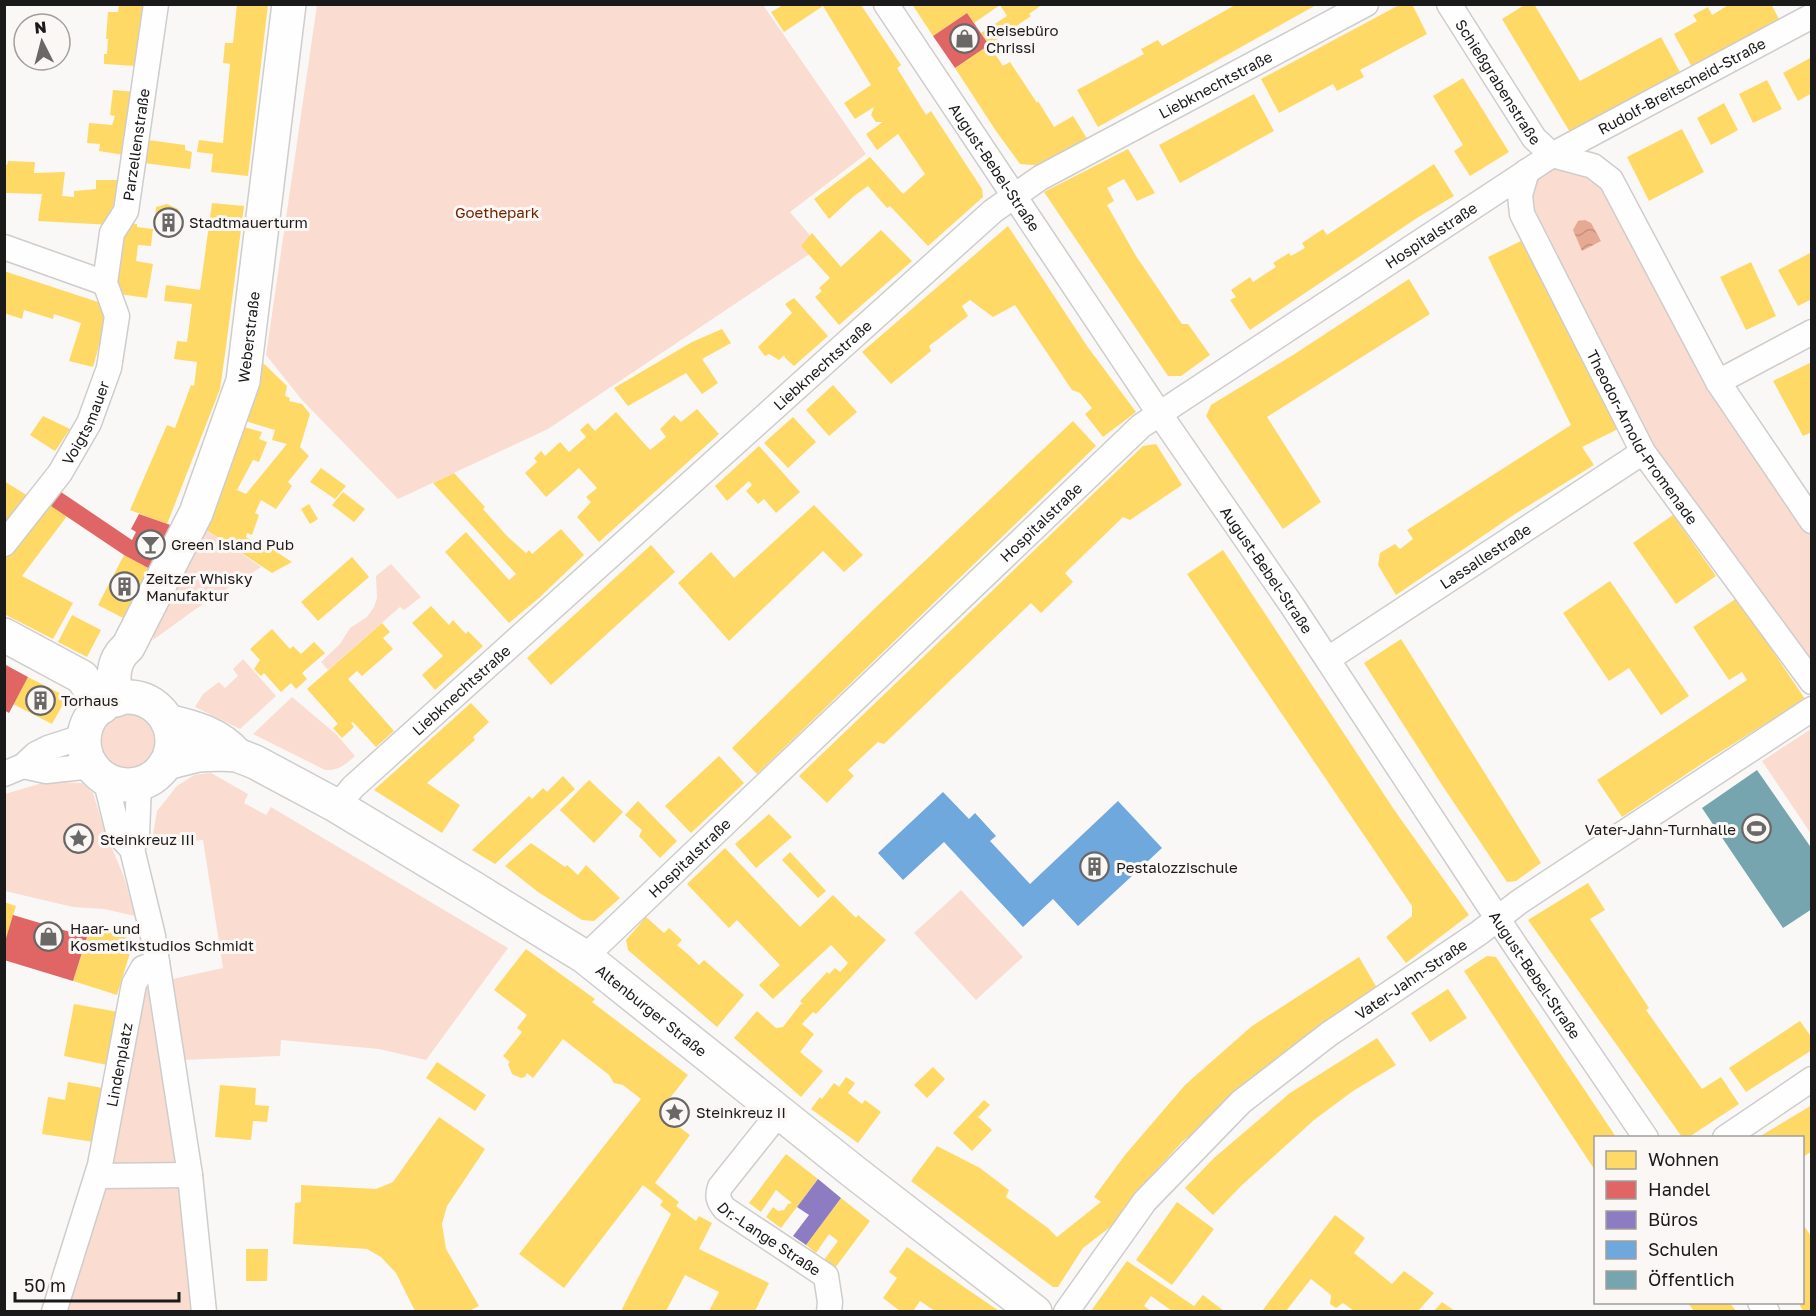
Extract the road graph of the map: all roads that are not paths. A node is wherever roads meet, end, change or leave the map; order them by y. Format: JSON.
{"nodes":[{"id":1,"x":156,"y":4,"type":"edge"},
{"id":2,"x":289,"y":4,"type":"edge"},
{"id":3,"x":886,"y":4,"type":"edge"},
{"id":4,"x":1366,"y":4,"type":"edge"},
{"id":5,"x":1449,"y":4,"type":"edge"},
{"id":6,"x":1812,"y":16,"type":"edge"},
{"id":7,"x":1552,"y":155,"type":"junction"},
{"id":8,"x":1527,"y":171,"type":"junction"},
{"id":9,"x":1013,"y":195,"type":"junction"},
{"id":10,"x":4,"y":247,"type":"edge"},
{"id":11,"x":105,"y":283,"type":"junction"},
{"id":12,"x":1812,"y":332,"type":"edge"},
{"id":13,"x":1718,"y":382,"type":"junction"},
{"id":14,"x":1159,"y":413,"type":"junction"},
{"id":15,"x":1643,"y":452,"type":"junction"},
{"id":16,"x":1812,"y":521,"type":"edge"},
{"id":17,"x":4,"y":543,"type":"edge"},
{"id":18,"x":4,"y":635,"type":"edge"},
{"id":19,"x":1328,"y":659,"type":"junction"},
{"id":20,"x":1812,"y":682,"type":"edge"},
{"id":21,"x":132,"y":707,"type":"junction"},
{"id":22,"x":1812,"y":709,"type":"edge"},
{"id":23,"x":237,"y":755,"type":"junction"},
{"id":24,"x":94,"y":760,"type":"junction"},
{"id":25,"x":166,"y":764,"type":"junction"},
{"id":26,"x":14,"y":770,"type":"edge"},
{"id":27,"x":139,"y":783,"type":"junction"},
{"id":28,"x":337,"y":806,"type":"junction"},
{"id":29,"x":132,"y":849,"type":"junction"},
{"id":30,"x":1498,"y":919,"type":"junction"},
{"id":31,"x":585,"y":957,"type":"junction"},
{"id":32,"x":157,"y":963,"type":"junction"},
{"id":33,"x":1812,"y":1079,"type":"edge"},
{"id":34,"x":779,"y":1113,"type":"junction"},
{"id":35,"x":1645,"y":1136,"type":"edge"},
{"id":36,"x":1726,"y":1136,"type":"edge"},
{"id":37,"x":190,"y":1175,"type":"junction"},
{"id":38,"x":97,"y":1176,"type":"junction"},
{"id":39,"x":54,"y":1311,"type":"edge"},
{"id":40,"x":204,"y":1311,"type":"edge"},
{"id":41,"x":829,"y":1311,"type":"edge"},
{"id":42,"x":1035,"y":1311,"type":"edge"},
{"id":43,"x":1066,"y":1311,"type":"edge"}],
"edges":[{"from":1,"to":11,"type":"street","name":"Parzellenstraße"},
{"from":2,"to":21,"type":"main road","name":"Weberstraße"},
{"from":3,"to":9,"type":"street","name":"August-Bebel-Straße"},
{"from":4,"to":9,"type":"street","name":"Liebknechtstraße"},
{"from":5,"to":7,"type":"street","name":"Schießgrabenstraße"},
{"from":6,"to":7,"type":"street","name":"Rudolf-Breitscheid-Straße"},
{"from":7,"to":8,"type":"street","name":"Hospitalstraße"},
{"from":7,"to":13,"type":"street"},
{"from":8,"to":14,"type":"street","name":"Hospitalstraße"},
{"from":8,"to":15,"type":"street","name":"Theodor-Arnold-Promenade"},
{"from":9,"to":14,"type":"street","name":"August-Bebel-Straße"},
{"from":9,"to":28,"type":"street","name":"Liebknechtstraße"},
{"from":10,"to":11,"type":"street"},
{"from":11,"to":17,"type":"street","name":"Voigtsmauer"},
{"from":12,"to":13,"type":"street"},
{"from":13,"to":16,"type":"street"},
{"from":14,"to":19,"type":"street","name":"August-Bebel-Straße"},
{"from":14,"to":31,"type":"street","name":"Hospitalstraße"},
{"from":15,"to":19,"type":"street","name":"Lassallestraße"},
{"from":15,"to":20,"type":"street","name":"Theodor-Arnold-Promenade"},
{"from":18,"to":21,"type":"main road"},
{"from":19,"to":30,"type":"street","name":"August-Bebel-Straße"},
{"from":21,"to":23,"type":"main road","name":"Altenburger Straße"},
{"from":21,"to":24,"type":"main road"},
{"from":21,"to":25,"type":"main road"},
{"from":22,"to":30,"type":"street","name":"Vater-Jahn-Straße"},
{"from":23,"to":25,"type":"main road","name":"Altenburger Straße"},
{"from":23,"to":28,"type":"main road","name":"Altenburger Straße"},
{"from":24,"to":26,"type":"street"},
{"from":24,"to":27,"type":"main road"},
{"from":24,"to":29,"type":"street"},
{"from":25,"to":27,"type":"main road"},
{"from":27,"to":29,"type":"street"},
{"from":28,"to":31,"type":"main road","name":"Altenburger Straße"},
{"from":29,"to":32,"type":"street"},
{"from":30,"to":35,"type":"street","name":"August-Bebel-Straße"},
{"from":30,"to":43,"type":"street","name":"Vater-Jahn-Straße"},
{"from":31,"to":34,"type":"main road","name":"Altenburger Straße"},
{"from":32,"to":37,"type":"street"},
{"from":32,"to":38,"type":"street","name":"Lindenplatz"},
{"from":33,"to":36,"type":"street"},
{"from":34,"to":41,"type":"street","name":"Dr.-Lange Straße"},
{"from":34,"to":42,"type":"main road","name":"Altenburger Straße"},
{"from":37,"to":38,"type":"street"},
{"from":37,"to":40,"type":"street"},
{"from":38,"to":39,"type":"street","name":"Lindenplatz"}]}
